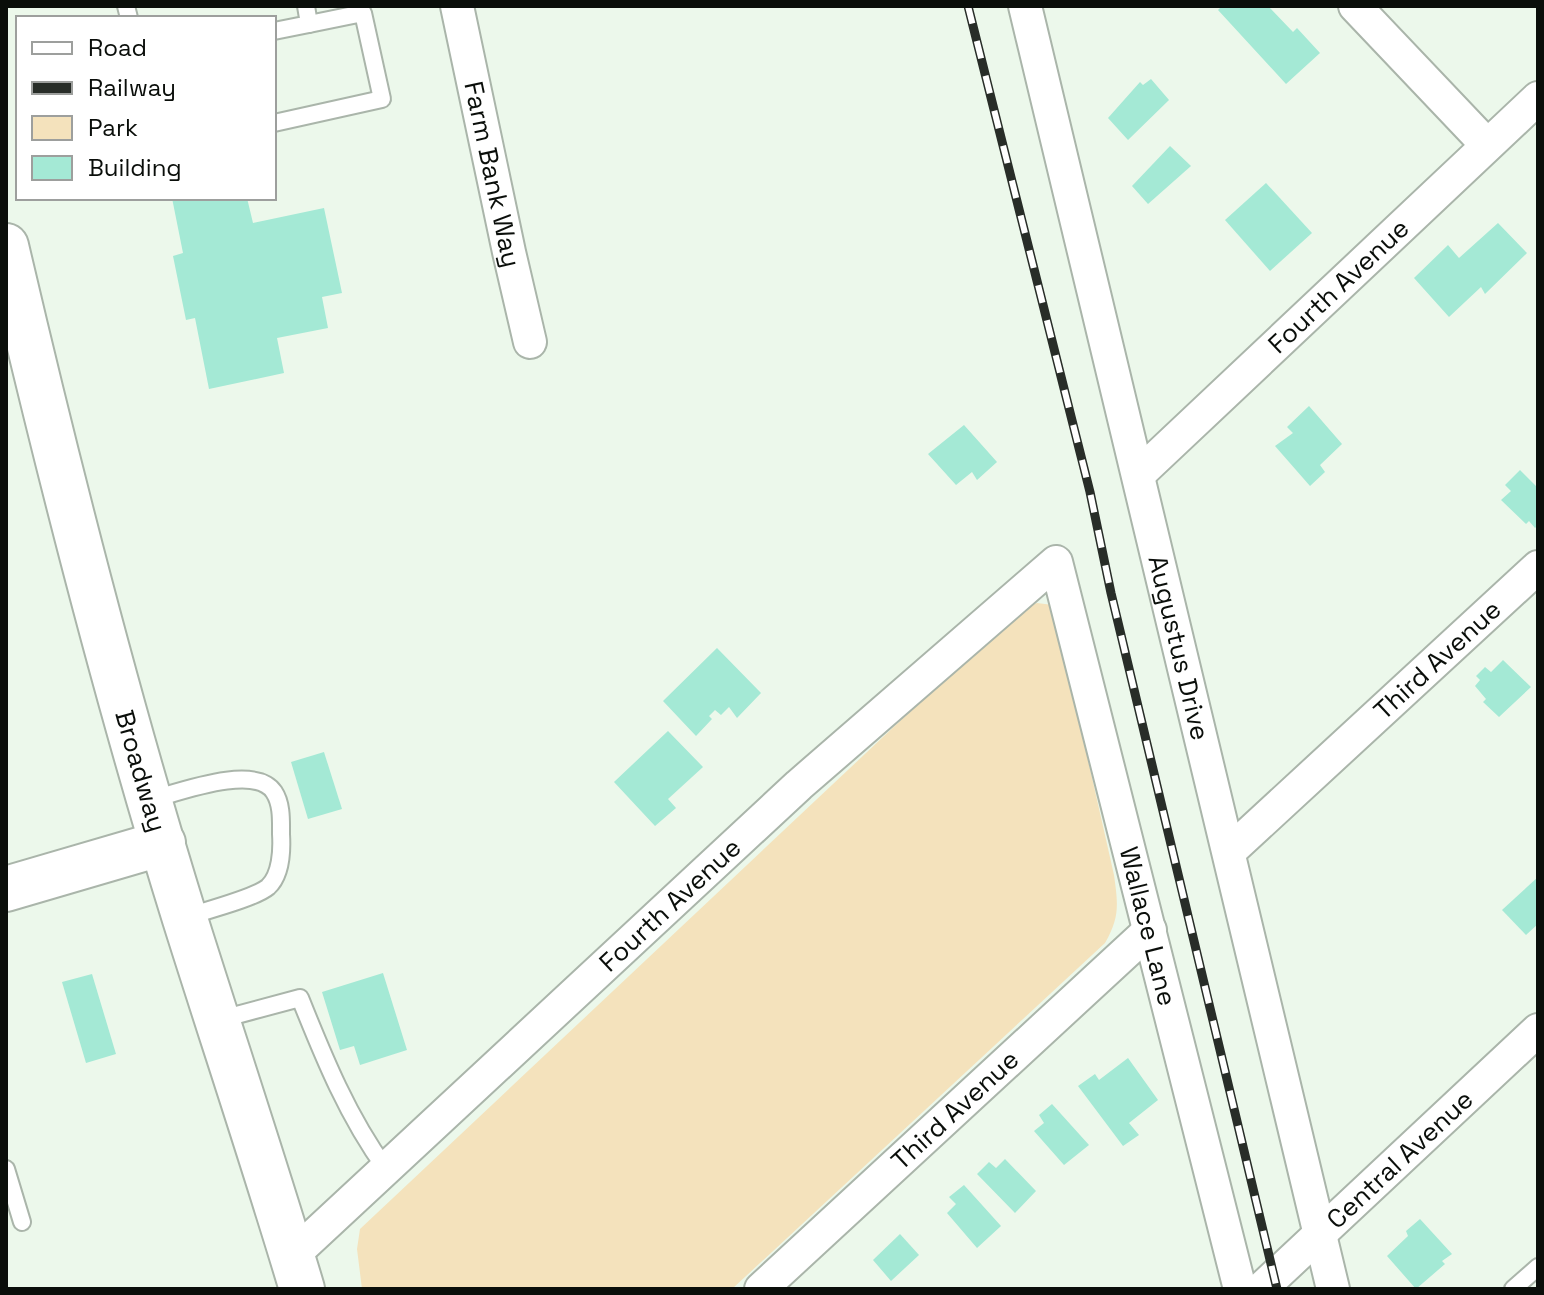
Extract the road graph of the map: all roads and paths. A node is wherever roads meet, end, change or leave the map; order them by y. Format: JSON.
{"nodes":[{"id":1,"x":306,"y":6,"type":"edge"},
{"id":2,"x":457,"y":6,"type":"edge"},
{"id":3,"x":1025,"y":6,"type":"edge"},
{"id":4,"x":1355,"y":6,"type":"edge"},
{"id":5,"x":309,"y":24,"type":"junction"},
{"id":6,"x":276,"y":31,"type":"edge"},
{"id":7,"x":1538,"y":98,"type":"edge"},
{"id":8,"x":276,"y":123,"type":"edge"},
{"id":9,"x":1487,"y":145,"type":"junction"},
{"id":10,"x":6,"y":246,"type":"edge"},
{"id":11,"x":530,"y":342,"type":"dead end"},
{"id":12,"x":1139,"y":474,"type":"junction"},
{"id":13,"x":1056,"y":562,"type":"joint"},
{"id":14,"x":1538,"y":567,"type":"edge"},
{"id":15,"x":150,"y":800,"type":"junction"},
{"id":16,"x":163,"y":843,"type":"junction"},
{"id":17,"x":1230,"y":851,"type":"junction"},
{"id":18,"x":6,"y":889,"type":"edge"},
{"id":19,"x":185,"y":918,"type":"junction"},
{"id":20,"x":1150,"y":930,"type":"junction"},
{"id":21,"x":218,"y":1020,"type":"junction"},
{"id":22,"x":1538,"y":1030,"type":"edge"},
{"id":23,"x":6,"y":1169,"type":"edge"},
{"id":24,"x":386,"y":1169,"type":"junction"},
{"id":25,"x":22,"y":1222,"type":"dead end"},
{"id":26,"x":1320,"y":1235,"type":"junction"},
{"id":27,"x":1538,"y":1267,"type":"edge"},
{"id":28,"x":297,"y":1273,"type":"edge"},
{"id":29,"x":761,"y":1289,"type":"edge"},
{"id":30,"x":1240,"y":1289,"type":"edge"},
{"id":31,"x":1261,"y":1289,"type":"edge"},
{"id":32,"x":1333,"y":1289,"type":"edge"},
{"id":33,"x":1513,"y":1289,"type":"edge"}],
"edges":[{"from":1,"to":5,"type":"lane"},
{"from":2,"to":11,"type":"street","name":"Farm Bank Way"},
{"from":3,"to":12,"type":"street","name":"Augustus Drive"},
{"from":4,"to":9,"type":"street"},
{"from":5,"to":6,"type":"lane"},
{"from":5,"to":8,"type":"lane"},
{"from":7,"to":9,"type":"street","name":"Fourth Avenue"},
{"from":9,"to":12,"type":"street","name":"Fourth Avenue"},
{"from":10,"to":15,"type":"main road","name":"Broadway"},
{"from":12,"to":17,"type":"street","name":"Augustus Drive"},
{"from":13,"to":20,"type":"street","name":"Wallace Lane"},
{"from":13,"to":24,"type":"street","name":"Fourth Avenue"},
{"from":14,"to":17,"type":"street","name":"Third Avenue"},
{"from":15,"to":16,"type":"main road","name":"Broadway"},
{"from":15,"to":19,"type":"lane"},
{"from":16,"to":18,"type":"main road"},
{"from":16,"to":19,"type":"main road","name":"Broadway"},
{"from":17,"to":26,"type":"street","name":"Augustus Drive"},
{"from":19,"to":21,"type":"main road","name":"Broadway"},
{"from":20,"to":29,"type":"street","name":"Third Avenue"},
{"from":20,"to":30,"type":"street","name":"Wallace Lane"},
{"from":21,"to":24,"type":"lane"},
{"from":21,"to":28,"type":"main road","name":"Broadway"},
{"from":22,"to":26,"type":"street","name":"Central Avenue"},
{"from":23,"to":25,"type":"lane"},
{"from":24,"to":28,"type":"street","name":"Fourth Avenue"},
{"from":26,"to":31,"type":"street","name":"Central Avenue"},
{"from":26,"to":32,"type":"street","name":"Augustus Drive"},
{"from":27,"to":33,"type":"lane"}]}
